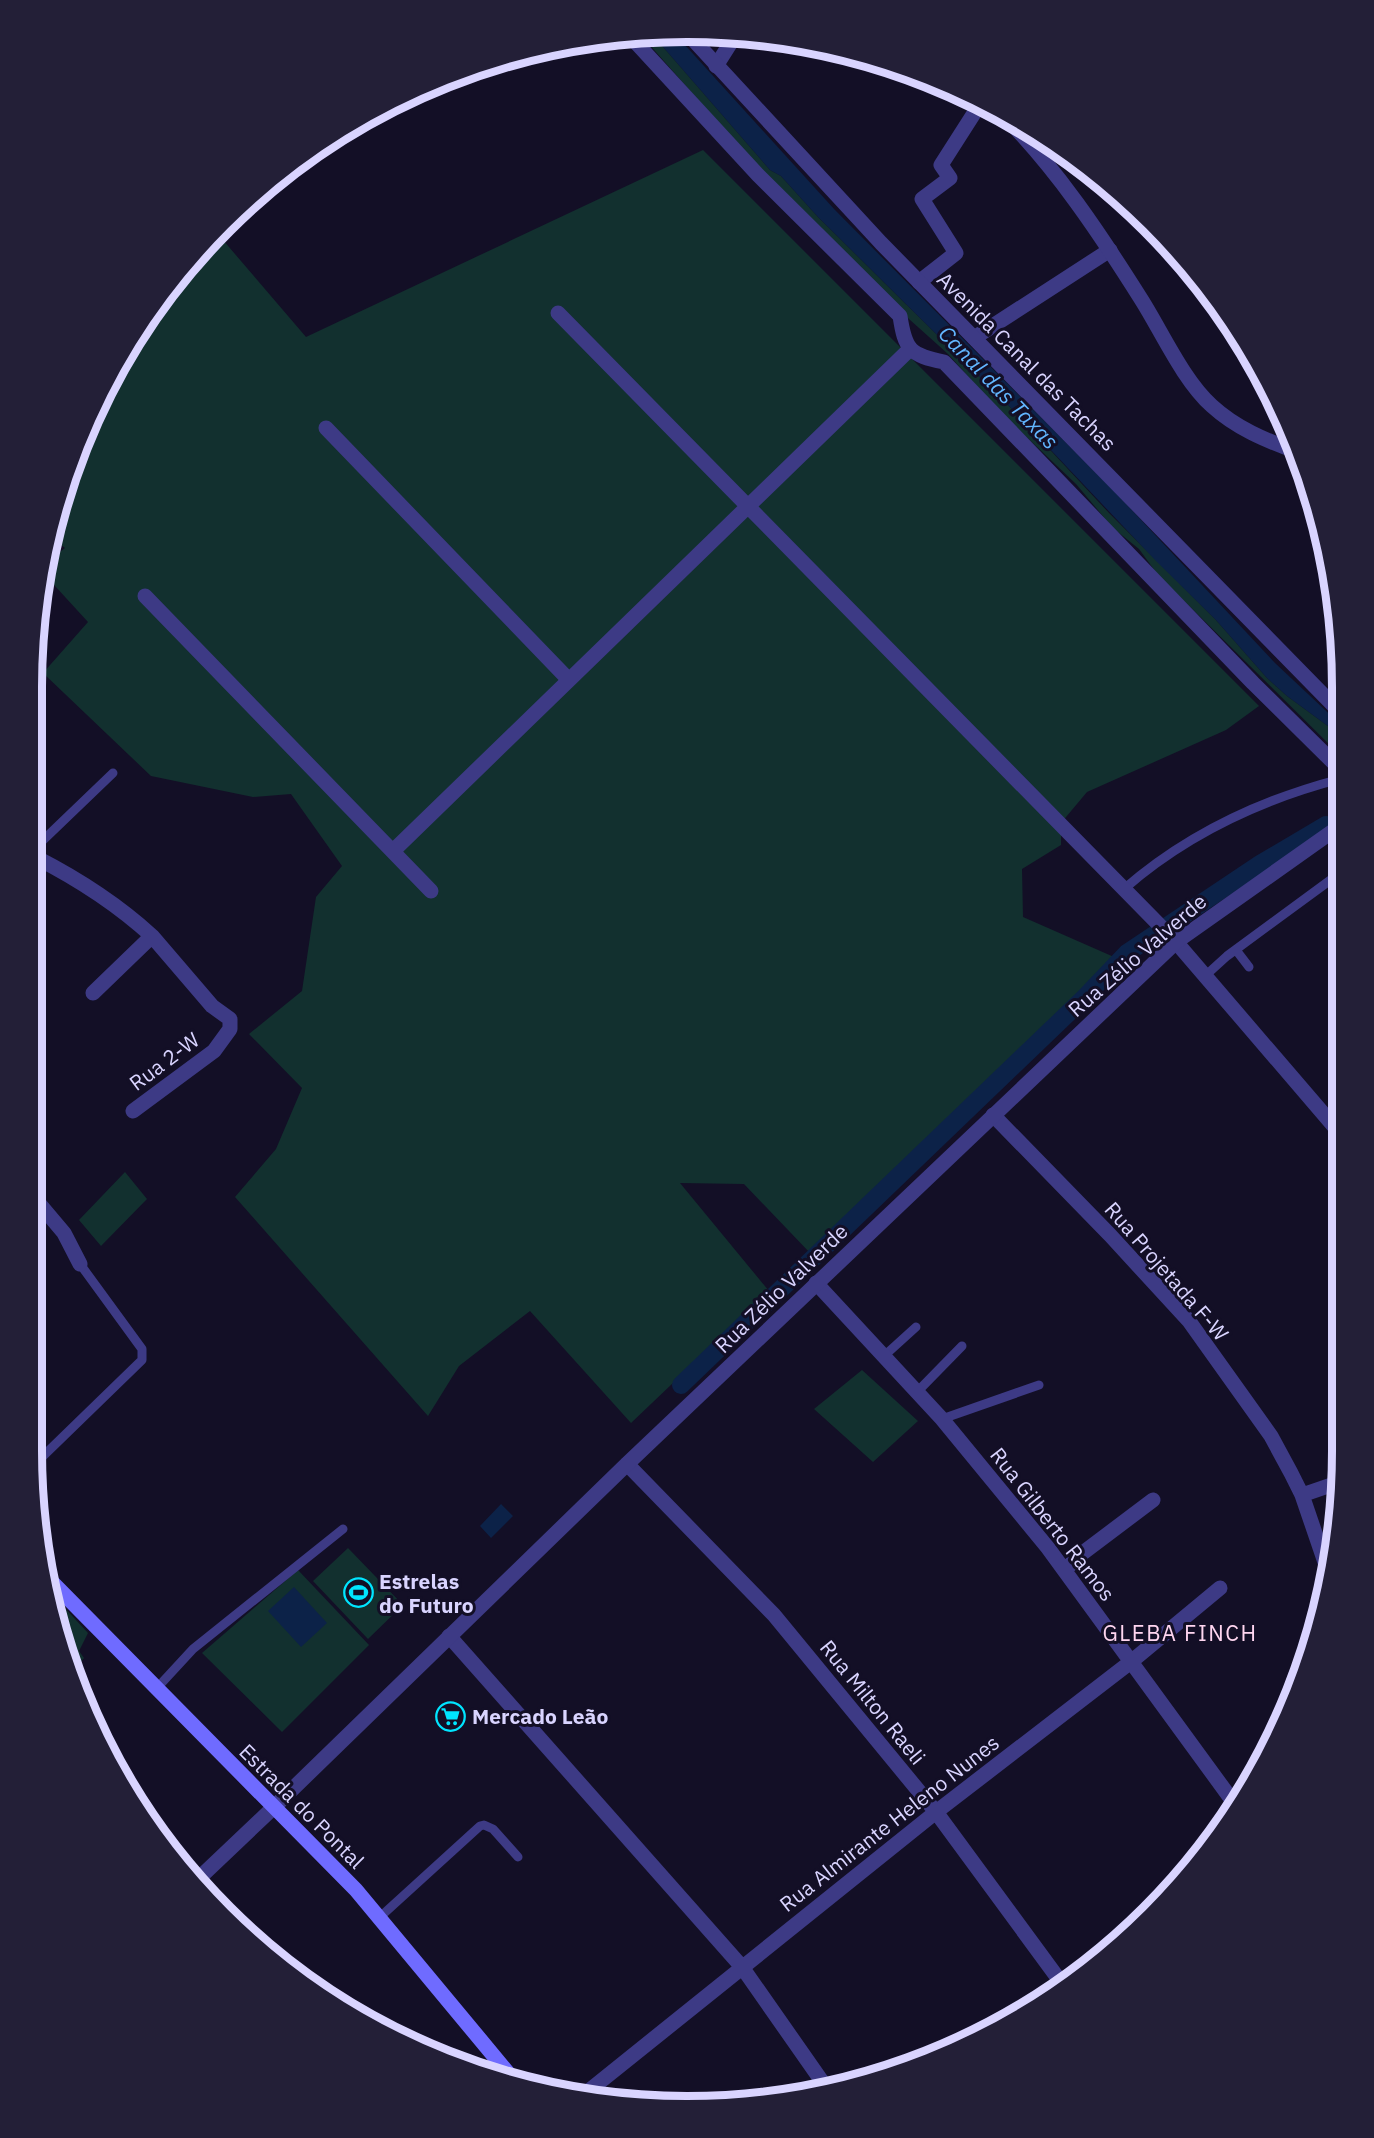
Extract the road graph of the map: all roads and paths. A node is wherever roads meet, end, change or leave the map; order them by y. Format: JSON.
{"nodes":[{"id":1,"x":695,"y":42,"type":"edge"},
{"id":2,"x":730,"y":43,"type":"edge"},
{"id":3,"x":637,"y":44,"type":"edge"},
{"id":4,"x":716,"y":66,"type":"junction"},
{"id":5,"x":976,"y":111,"type":"edge"},
{"id":6,"x":1021,"y":135,"type":"edge"},
{"id":7,"x":1110,"y":250,"type":"junction"},
{"id":8,"x":919,"y":282,"type":"junction"},
{"id":9,"x":558,"y":313,"type":"dead end"},
{"id":10,"x":974,"y":338,"type":"junction"},
{"id":11,"x":910,"y":349,"type":"junction"},
{"id":12,"x":326,"y":428,"type":"dead end"},
{"id":13,"x":1286,"y":447,"type":"edge"},
{"id":14,"x":748,"y":507,"type":"junction"},
{"id":15,"x":146,"y":596,"type":"dead end"},
{"id":16,"x":569,"y":680,"type":"junction"},
{"id":17,"x":1332,"y":703,"type":"edge"},
{"id":18,"x":1332,"y":761,"type":"edge"},
{"id":19,"x":113,"y":773,"type":"dead end"},
{"id":20,"x":1332,"y":782,"type":"edge"},
{"id":21,"x":1332,"y":832,"type":"edge"},
{"id":22,"x":42,"y":841,"type":"edge"},
{"id":23,"x":393,"y":851,"type":"junction"},
{"id":24,"x":42,"y":861,"type":"edge"},
{"id":25,"x":1332,"y":879,"type":"edge"},
{"id":26,"x":1124,"y":889,"type":"junction"},
{"id":27,"x":431,"y":891,"type":"dead end"},
{"id":28,"x":152,"y":936,"type":"junction"},
{"id":29,"x":1176,"y":942,"type":"junction"},
{"id":30,"x":1236,"y":950,"type":"junction"},
{"id":31,"x":1249,"y":967,"type":"dead end"},
{"id":32,"x":1205,"y":976,"type":"junction"},
{"id":33,"x":93,"y":993,"type":"dead end"},
{"id":34,"x":133,"y":1111,"type":"dead end"},
{"id":35,"x":993,"y":1115,"type":"junction"},
{"id":36,"x":1332,"y":1124,"type":"edge"},
{"id":37,"x":42,"y":1207,"type":"edge"},
{"id":38,"x":80,"y":1264,"type":"joint"},
{"id":39,"x":816,"y":1283,"type":"junction"},
{"id":40,"x":916,"y":1327,"type":"dead end"},
{"id":41,"x":962,"y":1346,"type":"dead end"},
{"id":42,"x":884,"y":1356,"type":"junction"},
{"id":43,"x":1039,"y":1385,"type":"dead end"},
{"id":44,"x":917,"y":1392,"type":"junction"},
{"id":45,"x":942,"y":1419,"type":"junction"},
{"id":46,"x":42,"y":1457,"type":"edge"},
{"id":47,"x":627,"y":1464,"type":"junction"},
{"id":48,"x":1331,"y":1485,"type":"edge"},
{"id":49,"x":1302,"y":1495,"type":"junction"},
{"id":50,"x":1153,"y":1500,"type":"dead end"},
{"id":51,"x":343,"y":1528,"type":"dead end"},
{"id":52,"x":1323,"y":1556,"type":"edge"},
{"id":53,"x":1065,"y":1570,"type":"junction"},
{"id":54,"x":56,"y":1586,"type":"edge"},
{"id":55,"x":1220,"y":1588,"type":"dead end"},
{"id":56,"x":449,"y":1636,"type":"junction"},
{"id":57,"x":1132,"y":1661,"type":"junction"},
{"id":58,"x":157,"y":1688,"type":"junction"},
{"id":59,"x":1230,"y":1798,"type":"edge"},
{"id":60,"x":274,"y":1807,"type":"junction"},
{"id":61,"x":936,"y":1812,"type":"junction"},
{"id":62,"x":518,"y":1857,"type":"dead end"},
{"id":63,"x":202,"y":1876,"type":"edge"},
{"id":64,"x":380,"y":1917,"type":"junction"},
{"id":65,"x":742,"y":1967,"type":"junction"},
{"id":66,"x":1058,"y":1978,"type":"edge"},
{"id":67,"x":505,"y":2070,"type":"edge"},
{"id":68,"x":822,"y":2082,"type":"edge"},
{"id":69,"x":593,"y":2089,"type":"edge"}],
"edges":[{"from":1,"to":4,"type":"street","name":"Avenida Canal das Tachas"},
{"from":2,"to":4,"type":"street"},
{"from":3,"to":11,"type":"street"},
{"from":4,"to":8,"type":"street","name":"Avenida Canal das Tachas"},
{"from":5,"to":8,"type":"street"},
{"from":6,"to":7,"type":"street"},
{"from":7,"to":10,"type":"street"},
{"from":7,"to":13,"type":"street"},
{"from":8,"to":10,"type":"street","name":"Avenida Canal das Tachas"},
{"from":9,"to":14,"type":"street"},
{"from":10,"to":17,"type":"street","name":"Avenida Canal das Tachas"},
{"from":11,"to":14,"type":"street"},
{"from":11,"to":18,"type":"street"},
{"from":12,"to":16,"type":"street"},
{"from":14,"to":16,"type":"street"},
{"from":14,"to":26,"type":"street"},
{"from":15,"to":23,"type":"street"},
{"from":16,"to":23,"type":"street"},
{"from":19,"to":22,"type":"lane"},
{"from":20,"to":26,"type":"lane"},
{"from":21,"to":29,"type":"street","name":"Rua Zélio Valverde"},
{"from":23,"to":27,"type":"street"},
{"from":24,"to":28,"type":"street","name":"Rua 2-W"},
{"from":25,"to":30,"type":"lane"},
{"from":26,"to":29,"type":"street"},
{"from":28,"to":33,"type":"street"},
{"from":28,"to":34,"type":"street","name":"Rua 2-W"},
{"from":29,"to":32,"type":"street"},
{"from":29,"to":35,"type":"street","name":"Rua Zélio Valverde"},
{"from":30,"to":31,"type":"lane"},
{"from":30,"to":32,"type":"lane"},
{"from":32,"to":36,"type":"street"},
{"from":35,"to":39,"type":"street","name":"Rua Zélio Valverde"},
{"from":35,"to":49,"type":"street","name":"Rua Projetada F-W"},
{"from":37,"to":38,"type":"street"},
{"from":38,"to":46,"type":"lane"},
{"from":39,"to":42,"type":"street","name":"Rua Gilberto Ramos"},
{"from":39,"to":47,"type":"street","name":"Rua Zélio Valverde"},
{"from":40,"to":42,"type":"lane"},
{"from":41,"to":44,"type":"lane"},
{"from":42,"to":44,"type":"street","name":"Rua Gilberto Ramos"},
{"from":43,"to":45,"type":"lane"},
{"from":44,"to":45,"type":"street","name":"Rua Gilberto Ramos"},
{"from":45,"to":53,"type":"street","name":"Rua Gilberto Ramos"},
{"from":47,"to":56,"type":"street","name":"Rua Zélio Valverde"},
{"from":47,"to":61,"type":"street","name":"Rua Milton Raeli"},
{"from":48,"to":49,"type":"street"},
{"from":49,"to":52,"type":"street","name":"Rua Projetada F-W"},
{"from":50,"to":53,"type":"street"},
{"from":51,"to":58,"type":"lane"},
{"from":53,"to":57,"type":"street","name":"Rua Gilberto Ramos"},
{"from":54,"to":58,"type":"main road","name":"Estrada do Pontal"},
{"from":55,"to":57,"type":"street","name":"Rua Almirante Heleno Nunes"},
{"from":56,"to":60,"type":"street","name":"Rua Zélio Valverde"},
{"from":56,"to":65,"type":"street"},
{"from":57,"to":59,"type":"street","name":"Rua Gilberto Ramos"},
{"from":57,"to":61,"type":"street","name":"Rua Almirante Heleno Nunes"},
{"from":58,"to":60,"type":"main road","name":"Estrada do Pontal"},
{"from":60,"to":63,"type":"street","name":"Rua Zélio Valverde"},
{"from":60,"to":64,"type":"main road","name":"Estrada do Pontal"},
{"from":61,"to":65,"type":"street","name":"Rua Almirante Heleno Nunes"},
{"from":61,"to":66,"type":"street","name":"Rua Milton Raeli"},
{"from":62,"to":64,"type":"lane"},
{"from":64,"to":67,"type":"main road","name":"Estrada do Pontal"},
{"from":65,"to":68,"type":"street"},
{"from":65,"to":69,"type":"street","name":"Rua Almirante Heleno Nunes"}]}
